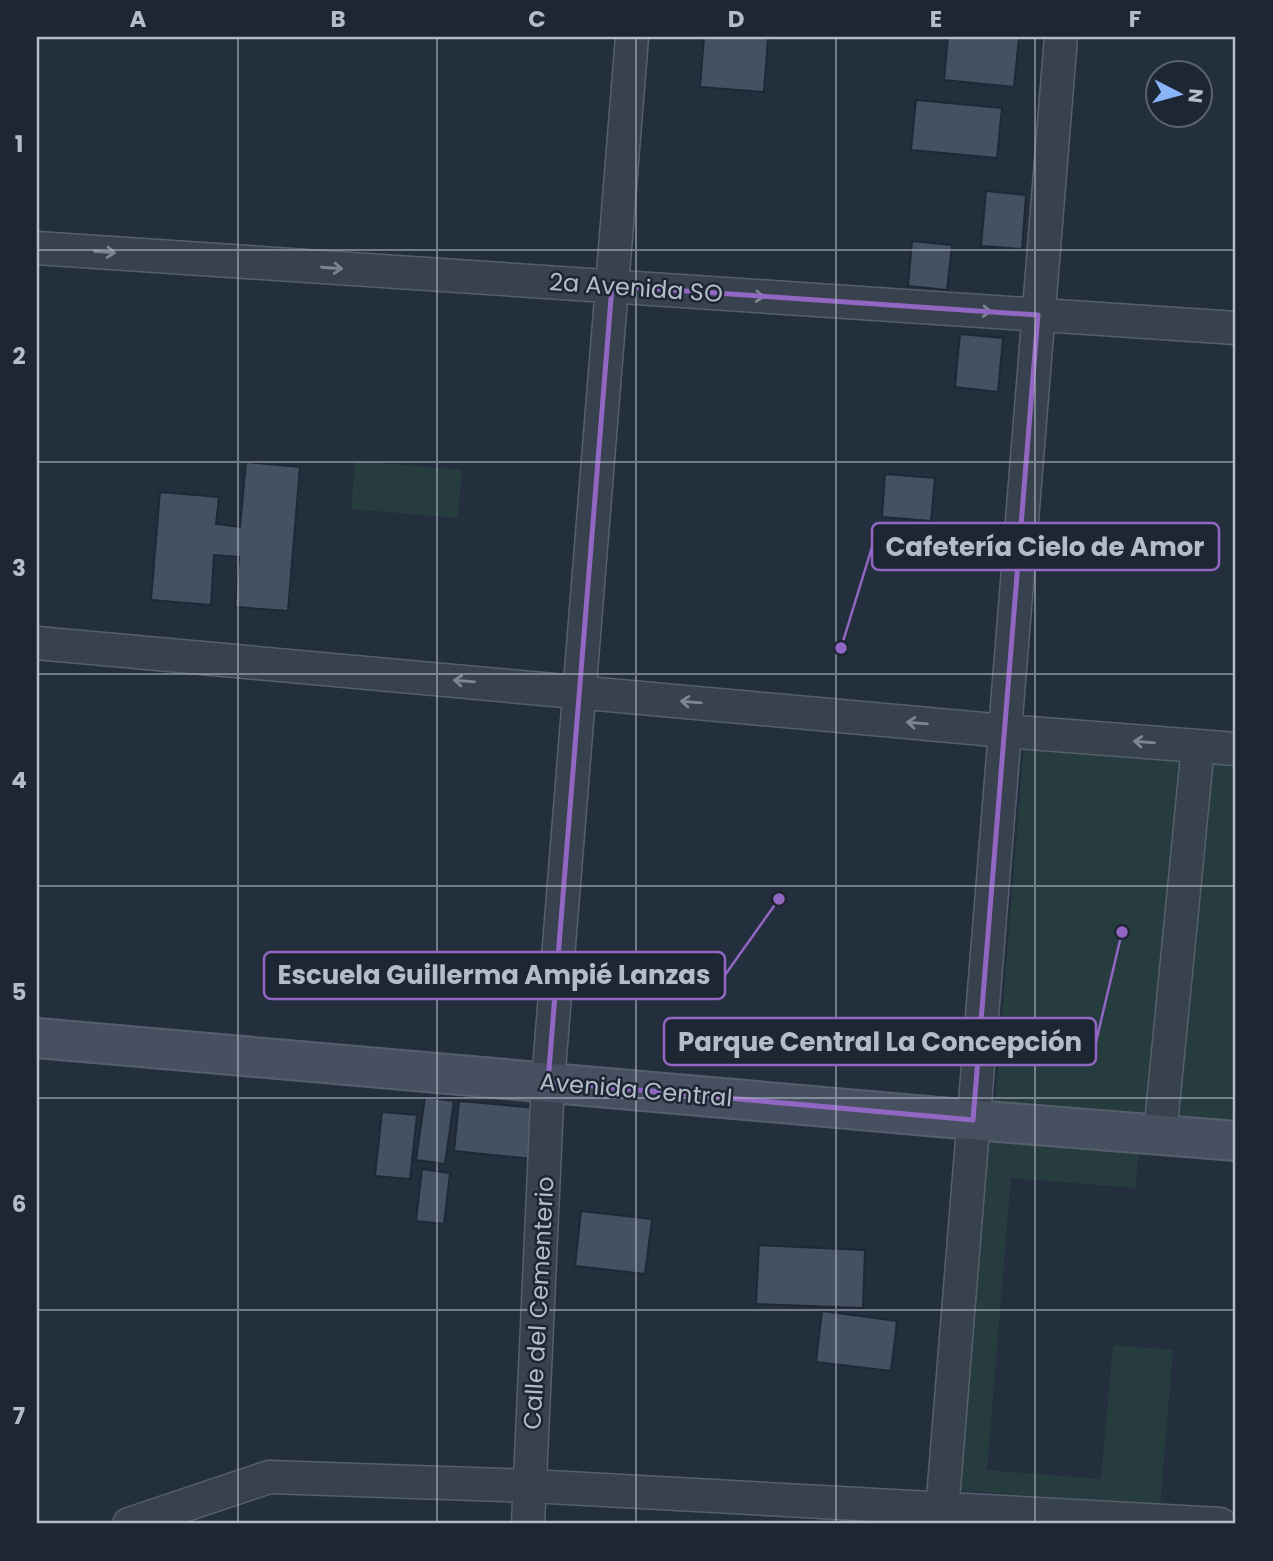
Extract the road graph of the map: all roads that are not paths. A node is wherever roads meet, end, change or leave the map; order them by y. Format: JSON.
{"nodes":[{"id":1,"x":632,"y":37,"type":"edge"},
{"id":2,"x":1061,"y":37,"type":"edge"},
{"id":3,"x":37,"y":248,"type":"edge"},
{"id":4,"x":612,"y":286,"type":"junction"},
{"id":5,"x":1038,"y":315,"type":"junction"},
{"id":6,"x":1236,"y":328,"type":"edge"},
{"id":7,"x":37,"y":643,"type":"edge"},
{"id":8,"x":579,"y":692,"type":"junction"},
{"id":9,"x":1005,"y":731,"type":"junction"},
{"id":10,"x":1198,"y":746,"type":"junction"},
{"id":11,"x":1236,"y":749,"type":"edge"},
{"id":12,"x":37,"y":1038,"type":"edge"},
{"id":13,"x":548,"y":1082,"type":"junction"},
{"id":14,"x":974,"y":1120,"type":"junction"},
{"id":15,"x":1160,"y":1135,"type":"junction"},
{"id":16,"x":1236,"y":1141,"type":"edge"},
{"id":17,"x":531,"y":1486,"type":"junction"},
{"id":18,"x":942,"y":1517,"type":"edge"},
{"id":19,"x":129,"y":1524,"type":"edge"},
{"id":20,"x":528,"y":1524,"type":"edge"},
{"id":21,"x":1220,"y":1524,"type":"edge"}],
"edges":[{"from":1,"to":4,"type":"street","name":"Calle del Cementerio"},
{"from":2,"to":5,"type":"street"},
{"from":3,"to":4,"type":"street","name":"2a Avenida SO","one_way":true},
{"from":4,"to":5,"type":"street","name":"2a Avenida SO","one_way":true},
{"from":4,"to":8,"type":"street","name":"Calle del Cementerio"},
{"from":5,"to":6,"type":"street","name":"2a Avenida SO"},
{"from":5,"to":9,"type":"street"},
{"from":8,"to":7,"type":"street","one_way":true},
{"from":9,"to":8,"type":"street","one_way":true},
{"from":8,"to":13,"type":"street","name":"Calle del Cementerio"},
{"from":10,"to":9,"type":"street","one_way":true},
{"from":9,"to":14,"type":"street"},
{"from":10,"to":11,"type":"street"},
{"from":10,"to":15,"type":"street"},
{"from":12,"to":13,"type":"main road","name":"Avenida Central"},
{"from":13,"to":14,"type":"main road","name":"Avenida Central"},
{"from":13,"to":17,"type":"street","name":"Calle del Cementerio"},
{"from":14,"to":15,"type":"main road","name":"Avenida Central"},
{"from":14,"to":18,"type":"street"},
{"from":15,"to":16,"type":"main road","name":"Avenida Central"},
{"from":17,"to":18,"type":"street"},
{"from":17,"to":19,"type":"street"},
{"from":17,"to":20,"type":"street","name":"Calle del Cementerio"},
{"from":18,"to":21,"type":"street"}]}
